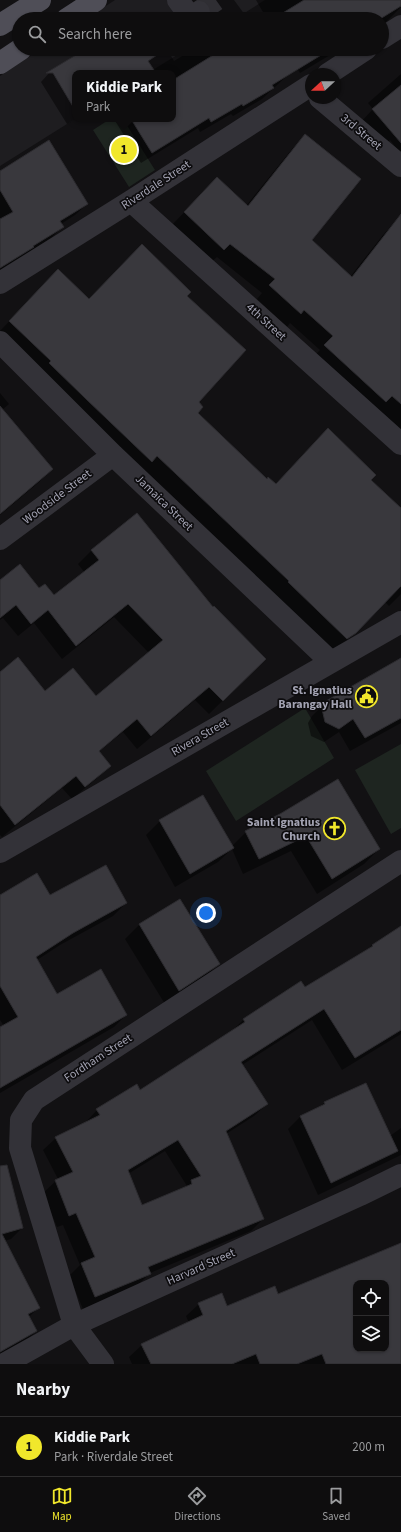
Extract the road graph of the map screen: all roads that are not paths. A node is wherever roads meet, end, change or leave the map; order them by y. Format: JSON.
{"nodes":[{"id":1,"x":40,"y":0,"type":"edge"},
{"id":2,"x":96,"y":0,"type":"edge"},
{"id":3,"x":178,"y":0,"type":"edge"},
{"id":4,"x":21,"y":12,"type":"edge"},
{"id":5,"x":78,"y":12,"type":"edge"},
{"id":6,"x":187,"y":12,"type":"edge"},
{"id":7,"x":12,"y":18,"type":"edge"},
{"id":8,"x":0,"y":25,"type":"edge"},
{"id":9,"x":401,"y":26,"type":"edge"},
{"id":10,"x":389,"y":34,"type":"edge"},
{"id":11,"x":12,"y":55,"type":"edge"},
{"id":12,"x":355,"y":56,"type":"edge"},
{"id":13,"x":0,"y":63,"type":"edge"},
{"id":14,"x":337,"y":68,"type":"edge"},
{"id":15,"x":305,"y":95,"type":"edge"},
{"id":16,"x":329,"y":104,"type":"edge"},
{"id":17,"x":401,"y":166,"type":"edge"},
{"id":18,"x":131,"y":201,"type":"junction"},
{"id":19,"x":0,"y":283,"type":"edge"},
{"id":20,"x":0,"y":342,"type":"edge"},
{"id":21,"x":401,"y":444,"type":"edge"},
{"id":22,"x":113,"y":455,"type":"junction"},
{"id":23,"x":0,"y":539,"type":"edge"},
{"id":24,"x":401,"y":622,"type":"edge"},
{"id":25,"x":330,"y":662,"type":"junction"},
{"id":26,"x":0,"y":852,"type":"edge"},
{"id":27,"x":401,"y":861,"type":"edge"},
{"id":28,"x":401,"y":1175,"type":"edge"},
{"id":29,"x":74,"y":1325,"type":"junction"},
{"id":30,"x":4,"y":1364,"type":"edge"},
{"id":31,"x":103,"y":1364,"type":"edge"}],
"edges":[{"from":1,"to":4,"type":"main road"},
{"from":2,"to":5,"type":"main road"},
{"from":3,"to":6,"type":"street"},
{"from":7,"to":8,"type":"main road"},
{"from":9,"to":10,"type":"street"},
{"from":11,"to":13,"type":"main road"},
{"from":12,"to":14,"type":"street"},
{"from":15,"to":18,"type":"street","name":"Riverdale Street"},
{"from":16,"to":17,"type":"street","name":"3rd Street"},
{"from":18,"to":19,"type":"street","name":"Riverdale Street"},
{"from":18,"to":21,"type":"street","name":"4th Street"},
{"from":20,"to":22,"type":"street","name":"Jamaica Street"},
{"from":22,"to":23,"type":"street","name":"Woodside Street"},
{"from":22,"to":25,"type":"street","name":"Jamaica Street"},
{"from":24,"to":25,"type":"street","name":"Rivera Street"},
{"from":25,"to":26,"type":"street","name":"Rivera Street"},
{"from":27,"to":29,"type":"street","name":"Fordham Street"},
{"from":28,"to":29,"type":"street","name":"Harvard Street"},
{"from":29,"to":30,"type":"street","name":"Harvard Street"},
{"from":29,"to":31,"type":"street","name":"Fordham Street"}]}
